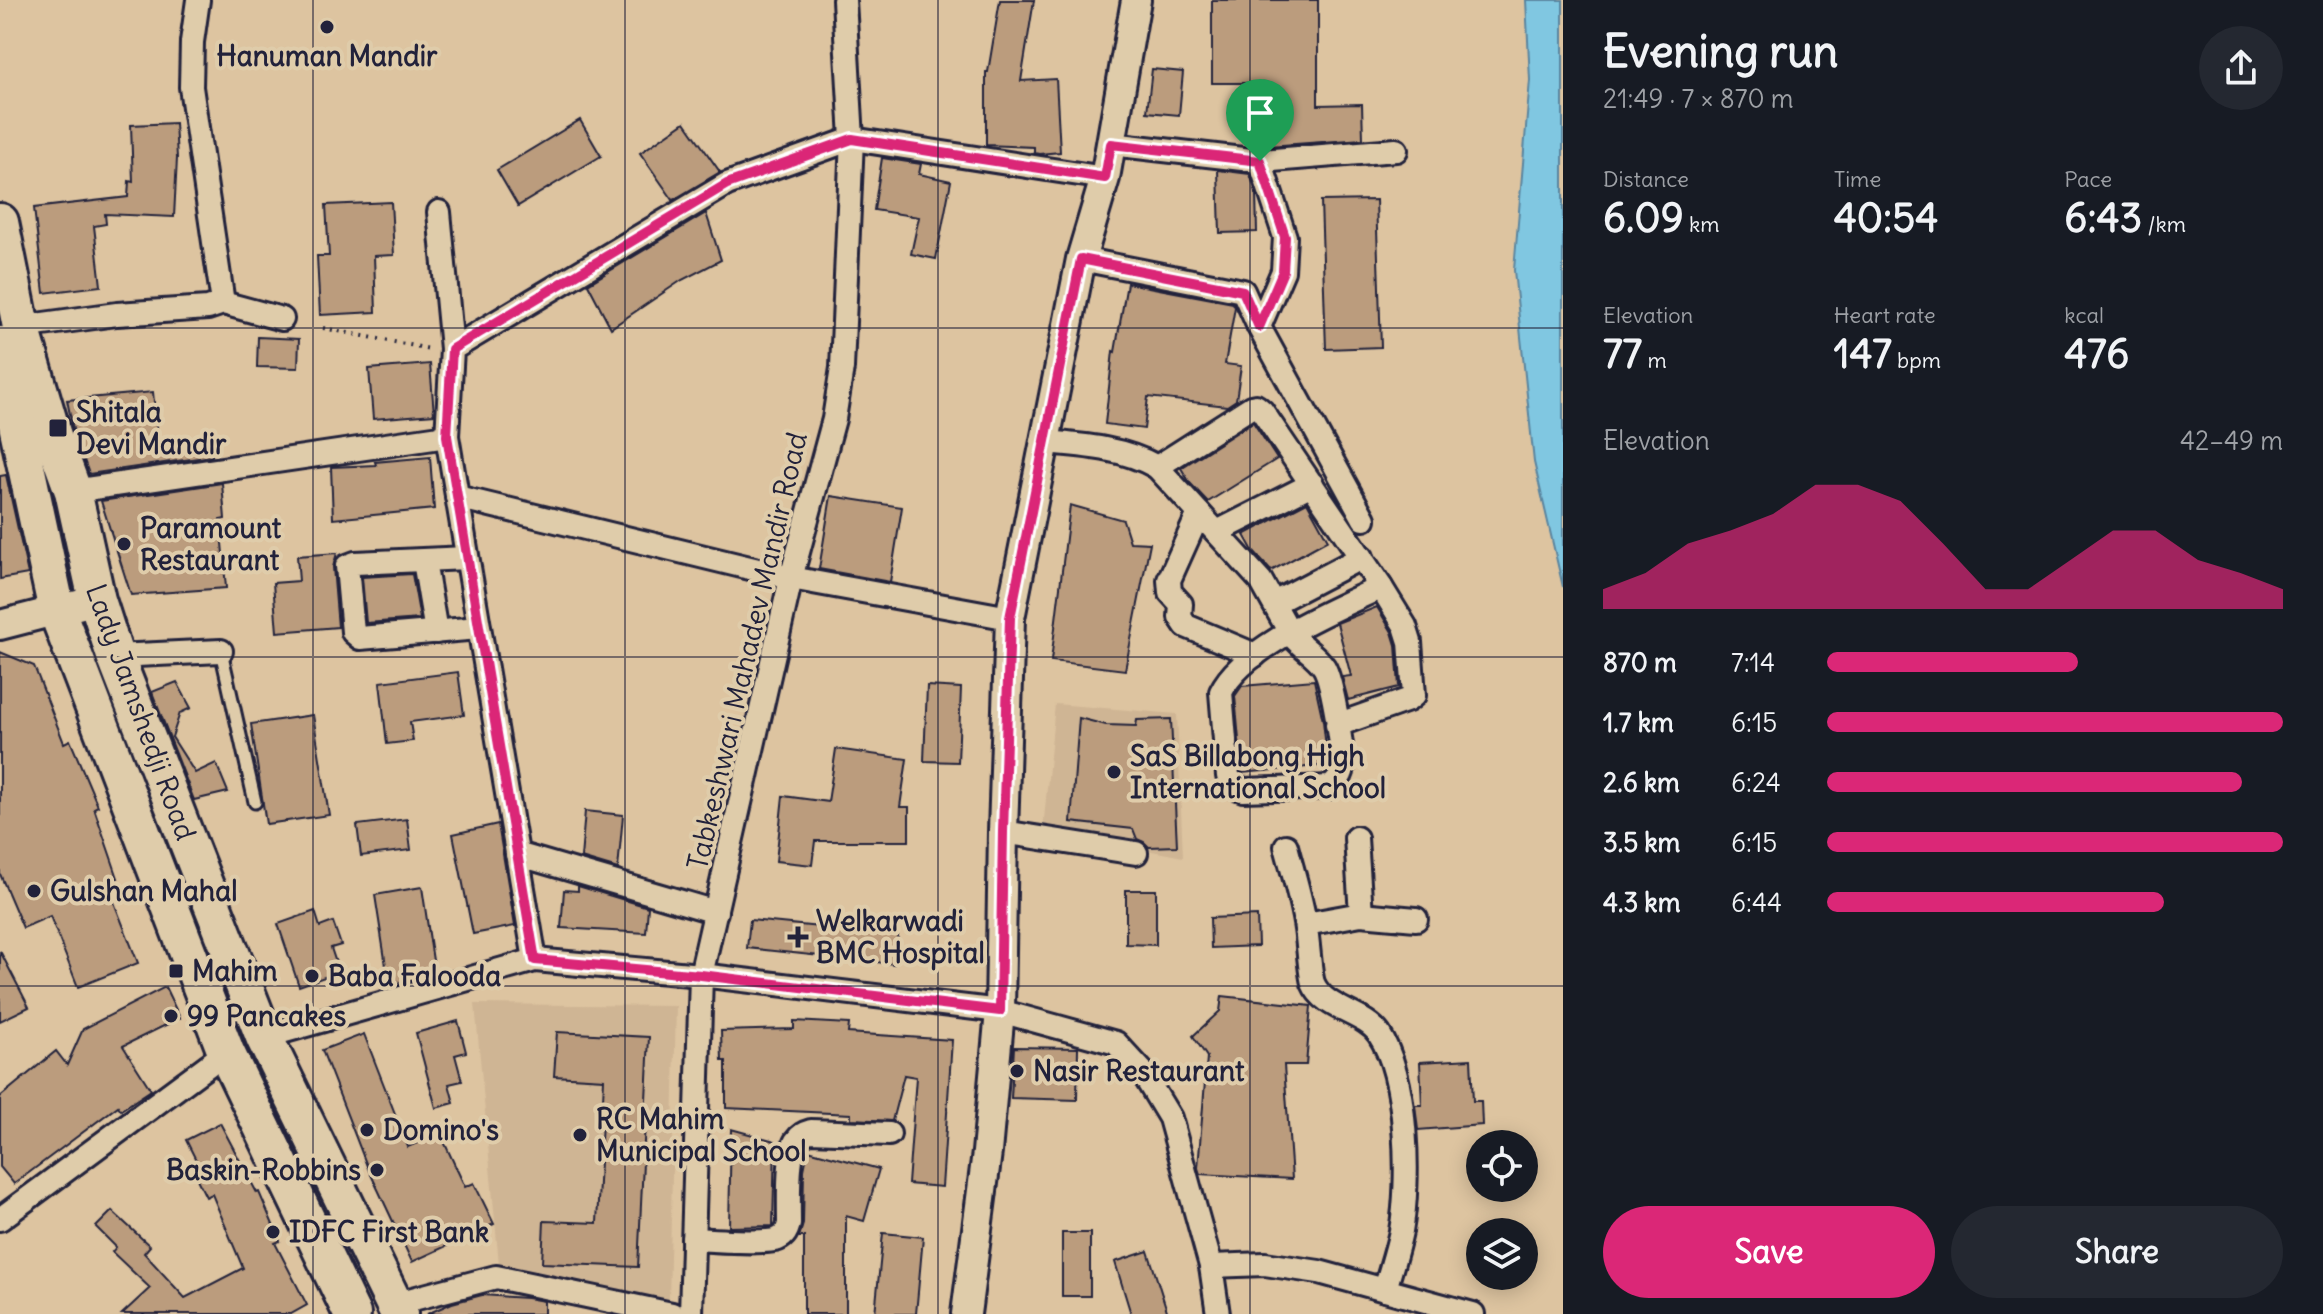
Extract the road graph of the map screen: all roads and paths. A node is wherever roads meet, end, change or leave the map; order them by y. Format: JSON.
{"nodes":[{"id":1,"x":198,"y":0,"type":"edge"},
{"id":2,"x":844,"y":0,"type":"edge"},
{"id":3,"x":1136,"y":0,"type":"edge"},
{"id":4,"x":852,"y":139,"type":"junction"},
{"id":5,"x":1111,"y":144,"type":"junction"},
{"id":6,"x":1396,"y":150,"type":"dead end"},
{"id":7,"x":1260,"y":161,"type":"junction"},
{"id":8,"x":1105,"y":178,"type":"junction"},
{"id":9,"x":439,"y":212,"type":"dead end"},
{"id":10,"x":0,"y":222,"type":"edge"},
{"id":11,"x":1081,"y":259,"type":"junction"},
{"id":12,"x":223,"y":303,"type":"junction"},
{"id":13,"x":282,"y":319,"type":"dead end"},
{"id":14,"x":1259,"y":327,"type":"junction"},
{"id":15,"x":323,"y":328,"type":"dead end"},
{"id":16,"x":10,"y":336,"type":"edge"},
{"id":17,"x":452,"y":349,"type":"junction"},
{"id":18,"x":4,"y":382,"type":"edge"},
{"id":19,"x":8,"y":429,"type":"edge"},
{"id":20,"x":447,"y":436,"type":"junction"},
{"id":21,"x":1045,"y":442,"type":"junction"},
{"id":22,"x":1157,"y":467,"type":"junction"},
{"id":23,"x":1312,"y":484,"type":"junction"},
{"id":24,"x":73,"y":491,"type":"junction"},
{"id":25,"x":457,"y":497,"type":"junction"},
{"id":26,"x":1199,"y":513,"type":"junction"},
{"id":27,"x":1364,"y":519,"type":"dead end"},
{"id":28,"x":1217,"y":532,"type":"junction"},
{"id":29,"x":1362,"y":557,"type":"junction"},
{"id":30,"x":467,"y":558,"type":"junction"},
{"id":31,"x":424,"y":561,"type":"junction"},
{"id":32,"x":791,"y":578,"type":"junction"},
{"id":33,"x":1381,"y":587,"type":"junction"},
{"id":34,"x":97,"y":600,"type":"junction"},
{"id":35,"x":1274,"y":603,"type":"junction"},
{"id":36,"x":57,"y":611,"type":"junction"},
{"id":37,"x":1010,"y":618,"type":"junction"},
{"id":38,"x":0,"y":625,"type":"edge"},
{"id":39,"x":479,"y":628,"type":"junction"},
{"id":40,"x":1289,"y":631,"type":"junction"},
{"id":41,"x":436,"y":632,"type":"junction"},
{"id":42,"x":221,"y":651,"type":"joint"},
{"id":43,"x":1255,"y":655,"type":"junction"},
{"id":44,"x":115,"y":656,"type":"junction"},
{"id":45,"x":1337,"y":725,"type":"junction"},
{"id":46,"x":255,"y":802,"type":"dead end"},
{"id":47,"x":1003,"y":832,"type":"junction"},
{"id":48,"x":1356,"y":838,"type":"dead end"},
{"id":49,"x":1286,"y":846,"type":"dead end"},
{"id":50,"x":1136,"y":853,"type":"dead end"},
{"id":51,"x":517,"y":854,"type":"junction"},
{"id":52,"x":716,"y":912,"type":"junction"},
{"id":53,"x":1361,"y":914,"type":"junction"},
{"id":54,"x":1416,"y":919,"type":"dead end"},
{"id":55,"x":1306,"y":924,"type":"junction"},
{"id":56,"x":535,"y":960,"type":"junction"},
{"id":57,"x":701,"y":975,"type":"junction"},
{"id":58,"x":1000,"y":1011,"type":"junction"},
{"id":59,"x":264,"y":1037,"type":"junction"},
{"id":60,"x":226,"y":1052,"type":"junction"},
{"id":61,"x":889,"y":1134,"type":"dead end"},
{"id":62,"x":0,"y":1219,"type":"edge"},
{"id":63,"x":693,"y":1239,"type":"junction"},
{"id":64,"x":1211,"y":1266,"type":"junction"},
{"id":65,"x":1385,"y":1290,"type":"junction"},
{"id":66,"x":396,"y":1309,"type":"edge"},
{"id":67,"x":352,"y":1314,"type":"edge"},
{"id":68,"x":672,"y":1314,"type":"edge"},
{"id":69,"x":691,"y":1314,"type":"edge"},
{"id":70,"x":966,"y":1314,"type":"edge"},
{"id":71,"x":1218,"y":1314,"type":"edge"},
{"id":72,"x":1473,"y":1314,"type":"edge"}],
"edges":[{"from":1,"to":12,"type":"street"},
{"from":2,"to":4,"type":"street","name":"Tabkeshwari Mahadev Mandir Road"},
{"from":3,"to":5,"type":"street"},
{"from":4,"to":8,"type":"street"},
{"from":4,"to":17,"type":"street"},
{"from":4,"to":32,"type":"street","name":"Tabkeshwari Mahadev Mandir Road"},
{"from":5,"to":7,"type":"street"},
{"from":5,"to":8,"type":"street"},
{"from":6,"to":7,"type":"street"},
{"from":7,"to":14,"type":"street"},
{"from":8,"to":11,"type":"street"},
{"from":9,"to":17,"type":"street"},
{"from":10,"to":16,"type":"main road","name":"Lady Jamshedji Road"},
{"from":11,"to":14,"type":"street"},
{"from":11,"to":21,"type":"street"},
{"from":12,"to":13,"type":"street"},
{"from":12,"to":16,"type":"street"},
{"from":14,"to":27,"type":"street"},
{"from":15,"to":17,"type":"path"},
{"from":16,"to":18,"type":"main road","name":"Lady Jamshedji Road"},
{"from":16,"to":24,"type":"main road","name":"Lady Jamshedji Road"},
{"from":17,"to":20,"type":"street"},
{"from":18,"to":19,"type":"main road","name":"Lady Jamshedji Road"},
{"from":19,"to":36,"type":"main road","name":"Lady Jamshedji Road"},
{"from":20,"to":24,"type":"street"},
{"from":20,"to":25,"type":"street"},
{"from":21,"to":22,"type":"street"},
{"from":21,"to":37,"type":"street"},
{"from":22,"to":23,"type":"street"},
{"from":22,"to":26,"type":"street"},
{"from":23,"to":28,"type":"street"},
{"from":23,"to":29,"type":"street"},
{"from":24,"to":34,"type":"main road","name":"Lady Jamshedji Road"},
{"from":25,"to":30,"type":"street"},
{"from":25,"to":32,"type":"street"},
{"from":26,"to":28,"type":"street"},
{"from":26,"to":43,"type":"street"},
{"from":28,"to":35,"type":"street"},
{"from":29,"to":33,"type":"street"},
{"from":29,"to":35,"type":"street"},
{"from":30,"to":31,"type":"street"},
{"from":30,"to":39,"type":"street"},
{"from":31,"to":41,"type":"street"},
{"from":31,"to":41,"type":"street"},
{"from":32,"to":37,"type":"street"},
{"from":32,"to":52,"type":"street","name":"Tabkeshwari Mahadev Mandir Road"},
{"from":33,"to":40,"type":"street"},
{"from":33,"to":45,"type":"street"},
{"from":34,"to":36,"type":"street"},
{"from":34,"to":44,"type":"main road","name":"Lady Jamshedji Road"},
{"from":35,"to":40,"type":"street"},
{"from":36,"to":38,"type":"street"},
{"from":36,"to":60,"type":"main road","name":"Lady Jamshedji Road"},
{"from":37,"to":47,"type":"street"},
{"from":39,"to":41,"type":"street"},
{"from":39,"to":51,"type":"street"},
{"from":40,"to":43,"type":"street"},
{"from":40,"to":45,"type":"street"},
{"from":42,"to":44,"type":"street"},
{"from":42,"to":46,"type":"lane"},
{"from":43,"to":45,"type":"street"},
{"from":44,"to":59,"type":"main road","name":"Lady Jamshedji Road"},
{"from":47,"to":50,"type":"street"},
{"from":47,"to":58,"type":"street"},
{"from":48,"to":53,"type":"street"},
{"from":49,"to":55,"type":"street"},
{"from":51,"to":52,"type":"street"},
{"from":51,"to":56,"type":"street"},
{"from":52,"to":57,"type":"street","name":"Tabkeshwari Mahadev Mandir Road"},
{"from":53,"to":54,"type":"street"},
{"from":53,"to":55,"type":"street"},
{"from":55,"to":65,"type":"street"},
{"from":56,"to":57,"type":"street"},
{"from":56,"to":59,"type":"street"},
{"from":57,"to":58,"type":"street"},
{"from":57,"to":63,"type":"street","name":"Tabkeshwari Mahadev Mandir Road"},
{"from":58,"to":64,"type":"street"},
{"from":58,"to":70,"type":"street"},
{"from":59,"to":66,"type":"main road","name":"Lady Jamshedji Road"},
{"from":60,"to":62,"type":"street"},
{"from":60,"to":67,"type":"main road","name":"Lady Jamshedji Road"},
{"from":61,"to":63,"type":"street"},
{"from":63,"to":69,"type":"street","name":"Tabkeshwari Mahadev Mandir Road"},
{"from":64,"to":65,"type":"street"},
{"from":64,"to":71,"type":"street"},
{"from":65,"to":72,"type":"street"},
{"from":66,"to":68,"type":"street"}]}
